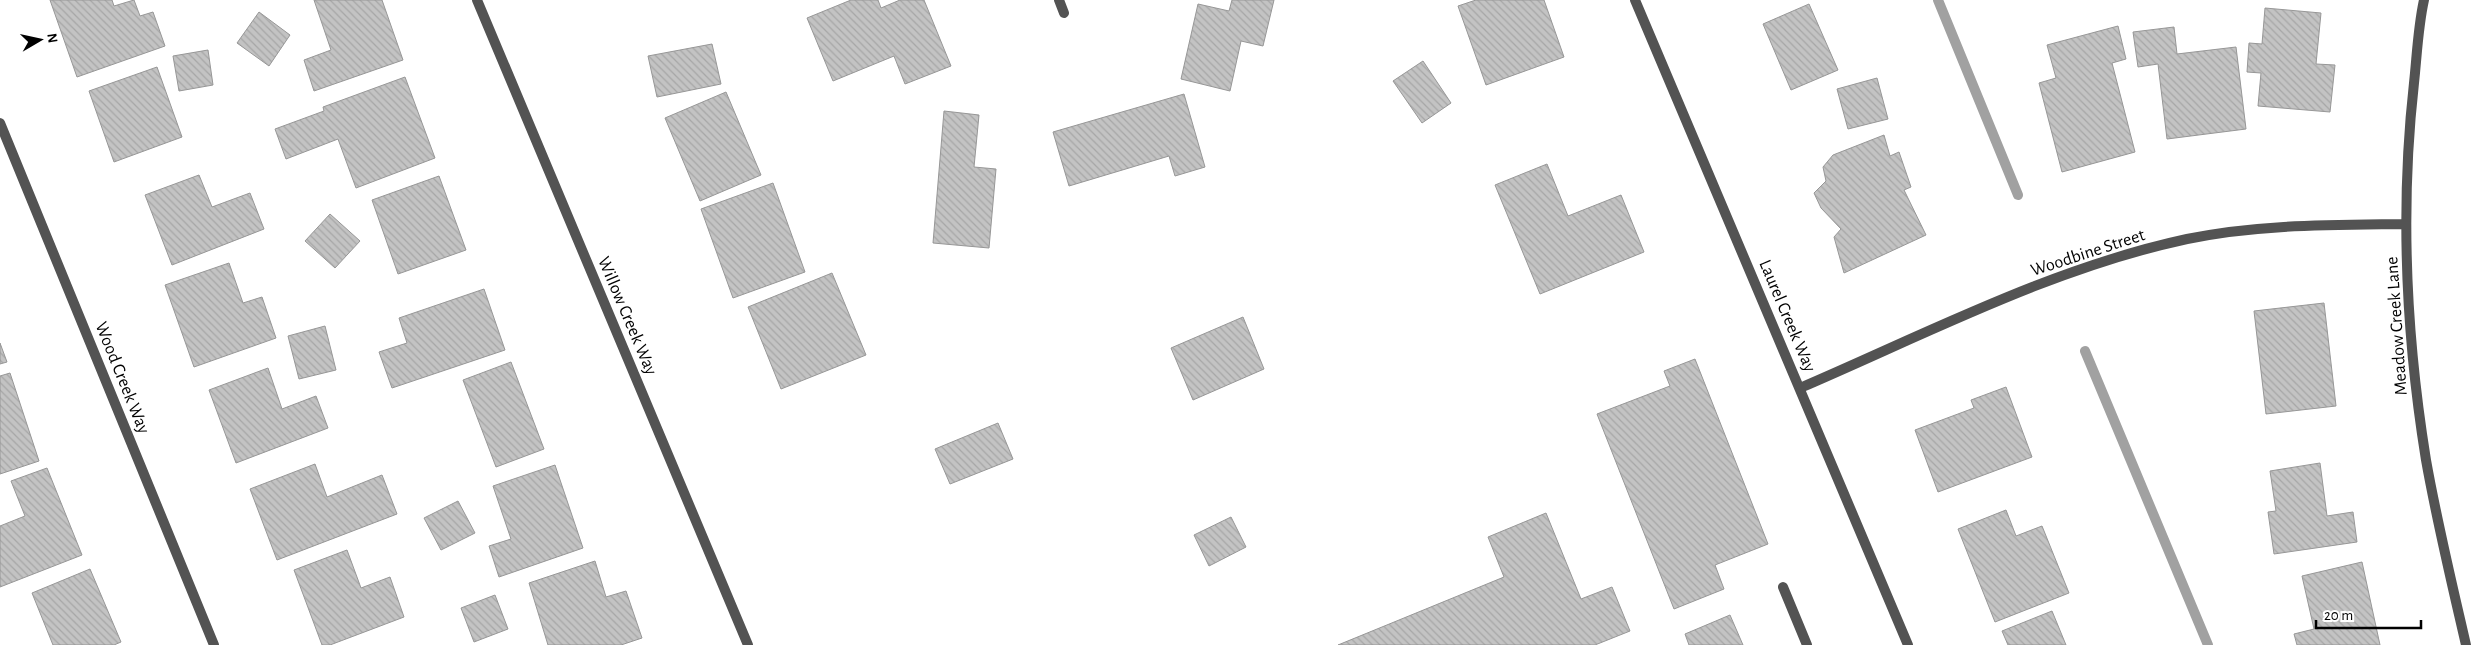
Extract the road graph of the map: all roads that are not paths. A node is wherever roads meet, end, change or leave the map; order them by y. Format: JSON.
{"nodes":[{"id":1,"x":477,"y":0,"type":"edge"},
{"id":2,"x":1059,"y":0,"type":"edge"},
{"id":3,"x":1635,"y":0,"type":"edge"},
{"id":4,"x":2424,"y":0,"type":"edge"},
{"id":5,"x":1064,"y":13,"type":"dead end"},
{"id":6,"x":0,"y":123,"type":"edge"},
{"id":7,"x":2406,"y":224,"type":"junction"},
{"id":8,"x":1800,"y":388,"type":"junction"},
{"id":9,"x":1783,"y":587,"type":"dead end"},
{"id":10,"x":214,"y":645,"type":"edge"},
{"id":11,"x":748,"y":645,"type":"edge"},
{"id":12,"x":1807,"y":645,"type":"edge"},
{"id":13,"x":1908,"y":645,"type":"edge"},
{"id":14,"x":2466,"y":645,"type":"edge"}],
"edges":[{"from":1,"to":11,"type":"street","name":"Willow Creek Way"},
{"from":2,"to":5,"type":"street"},
{"from":3,"to":8,"type":"street","name":"Laurel Creek Way"},
{"from":4,"to":7,"type":"street","name":"Meadow Creek Lane"},
{"from":6,"to":10,"type":"street","name":"Wood Creek Way"},
{"from":7,"to":8,"type":"street","name":"Woodbine Street"},
{"from":7,"to":14,"type":"street","name":"Meadow Creek Lane"},
{"from":8,"to":13,"type":"street","name":"Laurel Creek Way"},
{"from":9,"to":12,"type":"street"}]}
